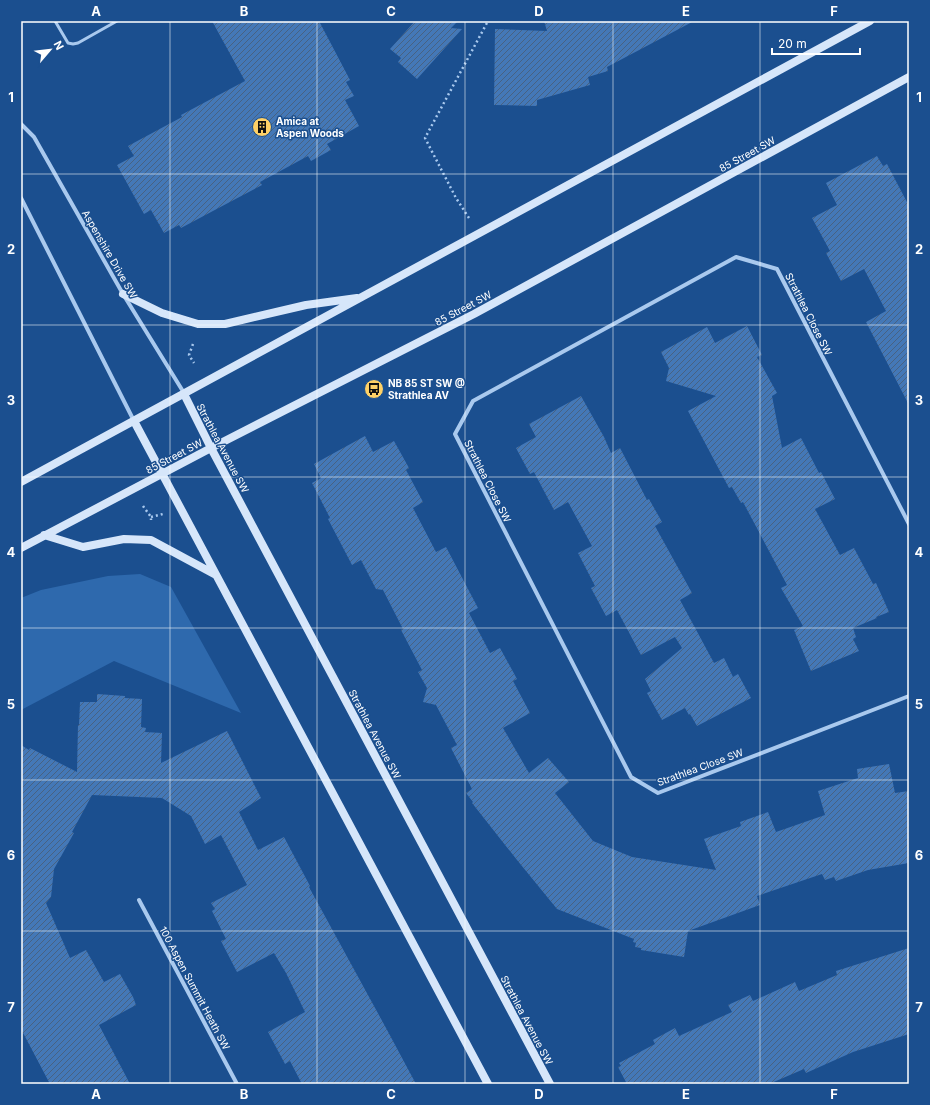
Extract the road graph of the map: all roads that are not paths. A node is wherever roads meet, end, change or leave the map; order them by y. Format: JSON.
{"nodes":[{"id":1,"x":55,"y":21,"type":"edge"},
{"id":2,"x":117,"y":21,"type":"edge"},
{"id":3,"x":870,"y":21,"type":"edge"},
{"id":4,"x":909,"y":78,"type":"edge"},
{"id":5,"x":21,"y":124,"type":"edge"},
{"id":6,"x":21,"y":198,"type":"edge"},
{"id":7,"x":123,"y":294,"type":"junction"},
{"id":8,"x":361,"y":298,"type":"junction"},
{"id":9,"x":184,"y":394,"type":"junction"},
{"id":10,"x":134,"y":421,"type":"junction"},
{"id":11,"x":211,"y":448,"type":"junction"},
{"id":12,"x":162,"y":474,"type":"junction"},
{"id":13,"x":21,"y":482,"type":"edge"},
{"id":14,"x":909,"y":524,"type":"edge"},
{"id":15,"x":44,"y":535,"type":"junction"},
{"id":16,"x":21,"y":548,"type":"edge"},
{"id":17,"x":216,"y":574,"type":"junction"},
{"id":18,"x":909,"y":696,"type":"edge"},
{"id":19,"x":139,"y":900,"type":"dead end"},
{"id":20,"x":238,"y":1084,"type":"edge"},
{"id":21,"x":488,"y":1084,"type":"edge"},
{"id":22,"x":550,"y":1084,"type":"edge"}],
"edges":[{"from":1,"to":2,"type":"lane"},
{"from":3,"to":8,"type":"main road"},
{"from":4,"to":11,"type":"main road","name":"85 Street SW"},
{"from":5,"to":7,"type":"street","name":"Aspenshire Drive SW"},
{"from":6,"to":10,"type":"street"},
{"from":7,"to":8,"type":"main road"},
{"from":7,"to":9,"type":"street","name":"Aspenshire Drive SW"},
{"from":8,"to":9,"type":"main road"},
{"from":9,"to":10,"type":"main road"},
{"from":9,"to":11,"type":"main road","name":"Strathlea Avenue SW"},
{"from":10,"to":12,"type":"main road"},
{"from":10,"to":13,"type":"main road"},
{"from":11,"to":12,"type":"main road","name":"85 Street SW"},
{"from":11,"to":22,"type":"main road","name":"Strathlea Avenue SW"},
{"from":12,"to":15,"type":"main road","name":"85 Street SW"},
{"from":12,"to":17,"type":"main road"},
{"from":14,"to":18,"type":"street","name":"Strathlea Close SW"},
{"from":15,"to":16,"type":"main road","name":"85 Street SW"},
{"from":15,"to":17,"type":"main road"},
{"from":17,"to":21,"type":"main road"},
{"from":19,"to":20,"type":"street","name":"100 Aspen Summit Heath SW"}]}
